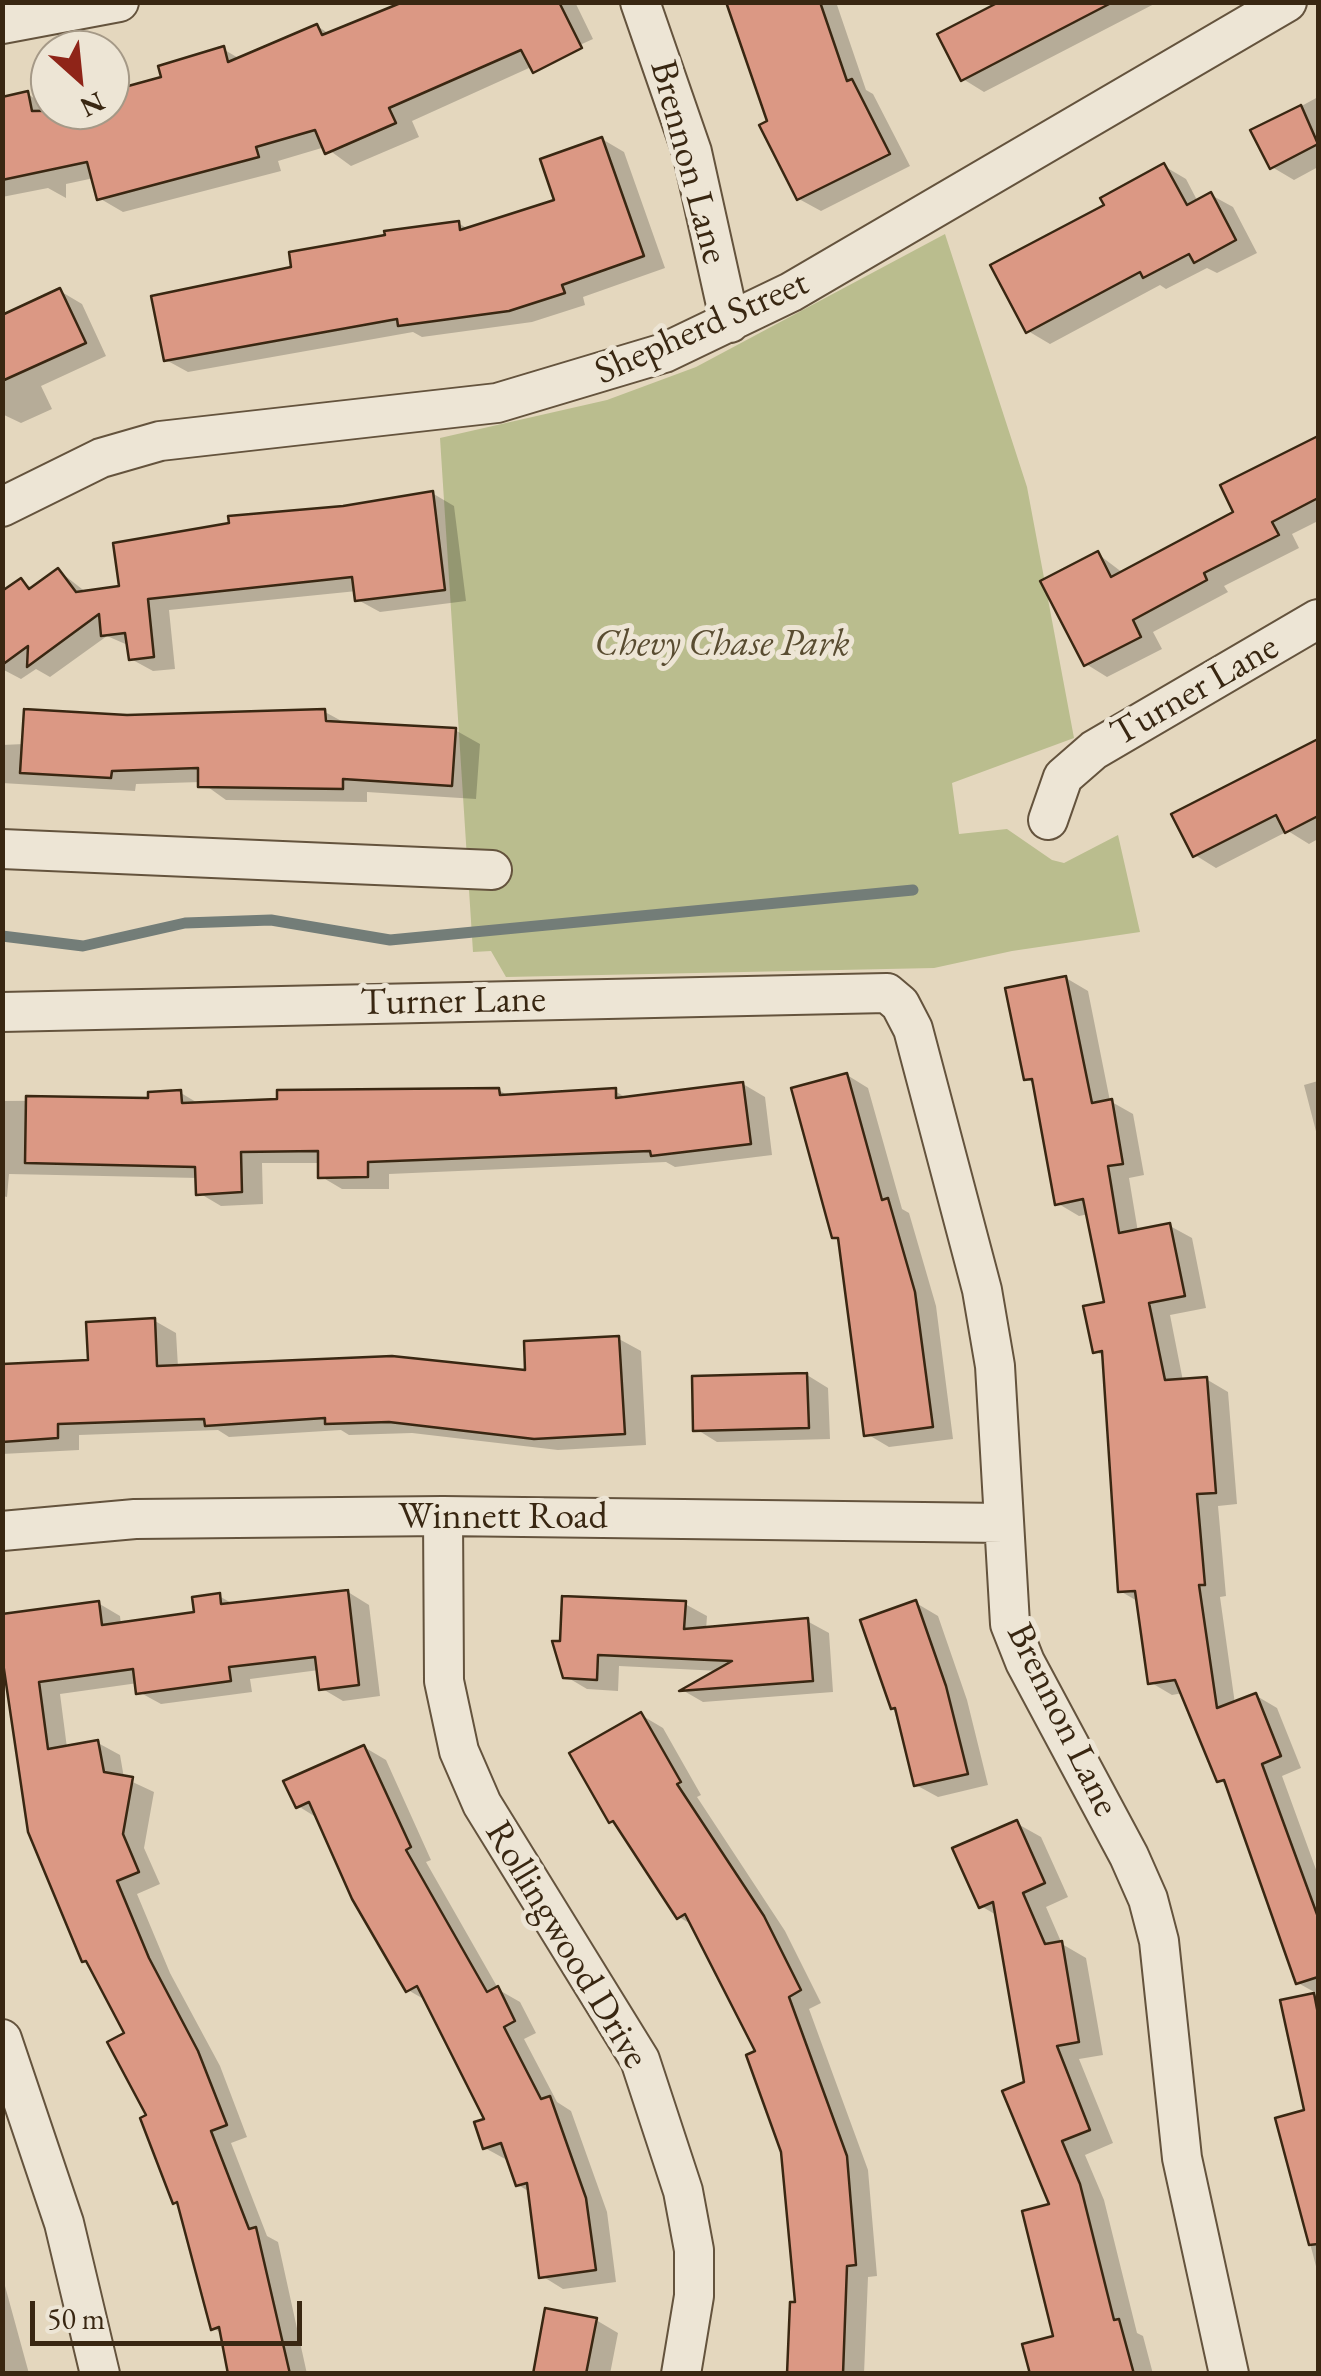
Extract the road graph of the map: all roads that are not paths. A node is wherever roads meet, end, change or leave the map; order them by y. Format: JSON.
{"nodes":[{"id":1,"x":120,"y":2,"type":"edge"},
{"id":2,"x":640,"y":2,"type":"edge"},
{"id":3,"x":1287,"y":2,"type":"edge"},
{"id":4,"x":2,"y":24,"type":"edge"},
{"id":5,"x":730,"y":323,"type":"junction"},
{"id":6,"x":2,"y":507,"type":"edge"},
{"id":7,"x":1318,"y":619,"type":"edge"},
{"id":8,"x":1048,"y":820,"type":"dead end"},
{"id":9,"x":2,"y":849,"type":"edge"},
{"id":10,"x":492,"y":870,"type":"dead end"},
{"id":11,"x":900,"y":1004,"type":"joint"},
{"id":12,"x":2,"y":1012,"type":"edge"},
{"id":13,"x":443,"y":1516,"type":"junction"},
{"id":14,"x":1003,"y":1523,"type":"junction"},
{"id":15,"x":2,"y":1531,"type":"edge"},
{"id":16,"x":2,"y":2039,"type":"edge"},
{"id":17,"x":100,"y":2374,"type":"edge"},
{"id":18,"x":681,"y":2374,"type":"edge"},
{"id":19,"x":1229,"y":2374,"type":"edge"}],
"edges":[{"from":1,"to":4,"type":"street"},
{"from":2,"to":5,"type":"street","name":"Brennon Lane"},
{"from":3,"to":5,"type":"street","name":"Shepherd Street"},
{"from":5,"to":6,"type":"street","name":"Shepherd Street"},
{"from":7,"to":8,"type":"street","name":"Turner Lane"},
{"from":9,"to":10,"type":"street"},
{"from":11,"to":12,"type":"street","name":"Turner Lane"},
{"from":11,"to":14,"type":"street","name":"Brennon Lane"},
{"from":13,"to":14,"type":"street","name":"Winnett Road"},
{"from":13,"to":15,"type":"street","name":"Winnett Road"},
{"from":13,"to":18,"type":"street","name":"Rollingwood Drive"},
{"from":14,"to":19,"type":"street","name":"Brennon Lane"},
{"from":16,"to":17,"type":"street"}]}
